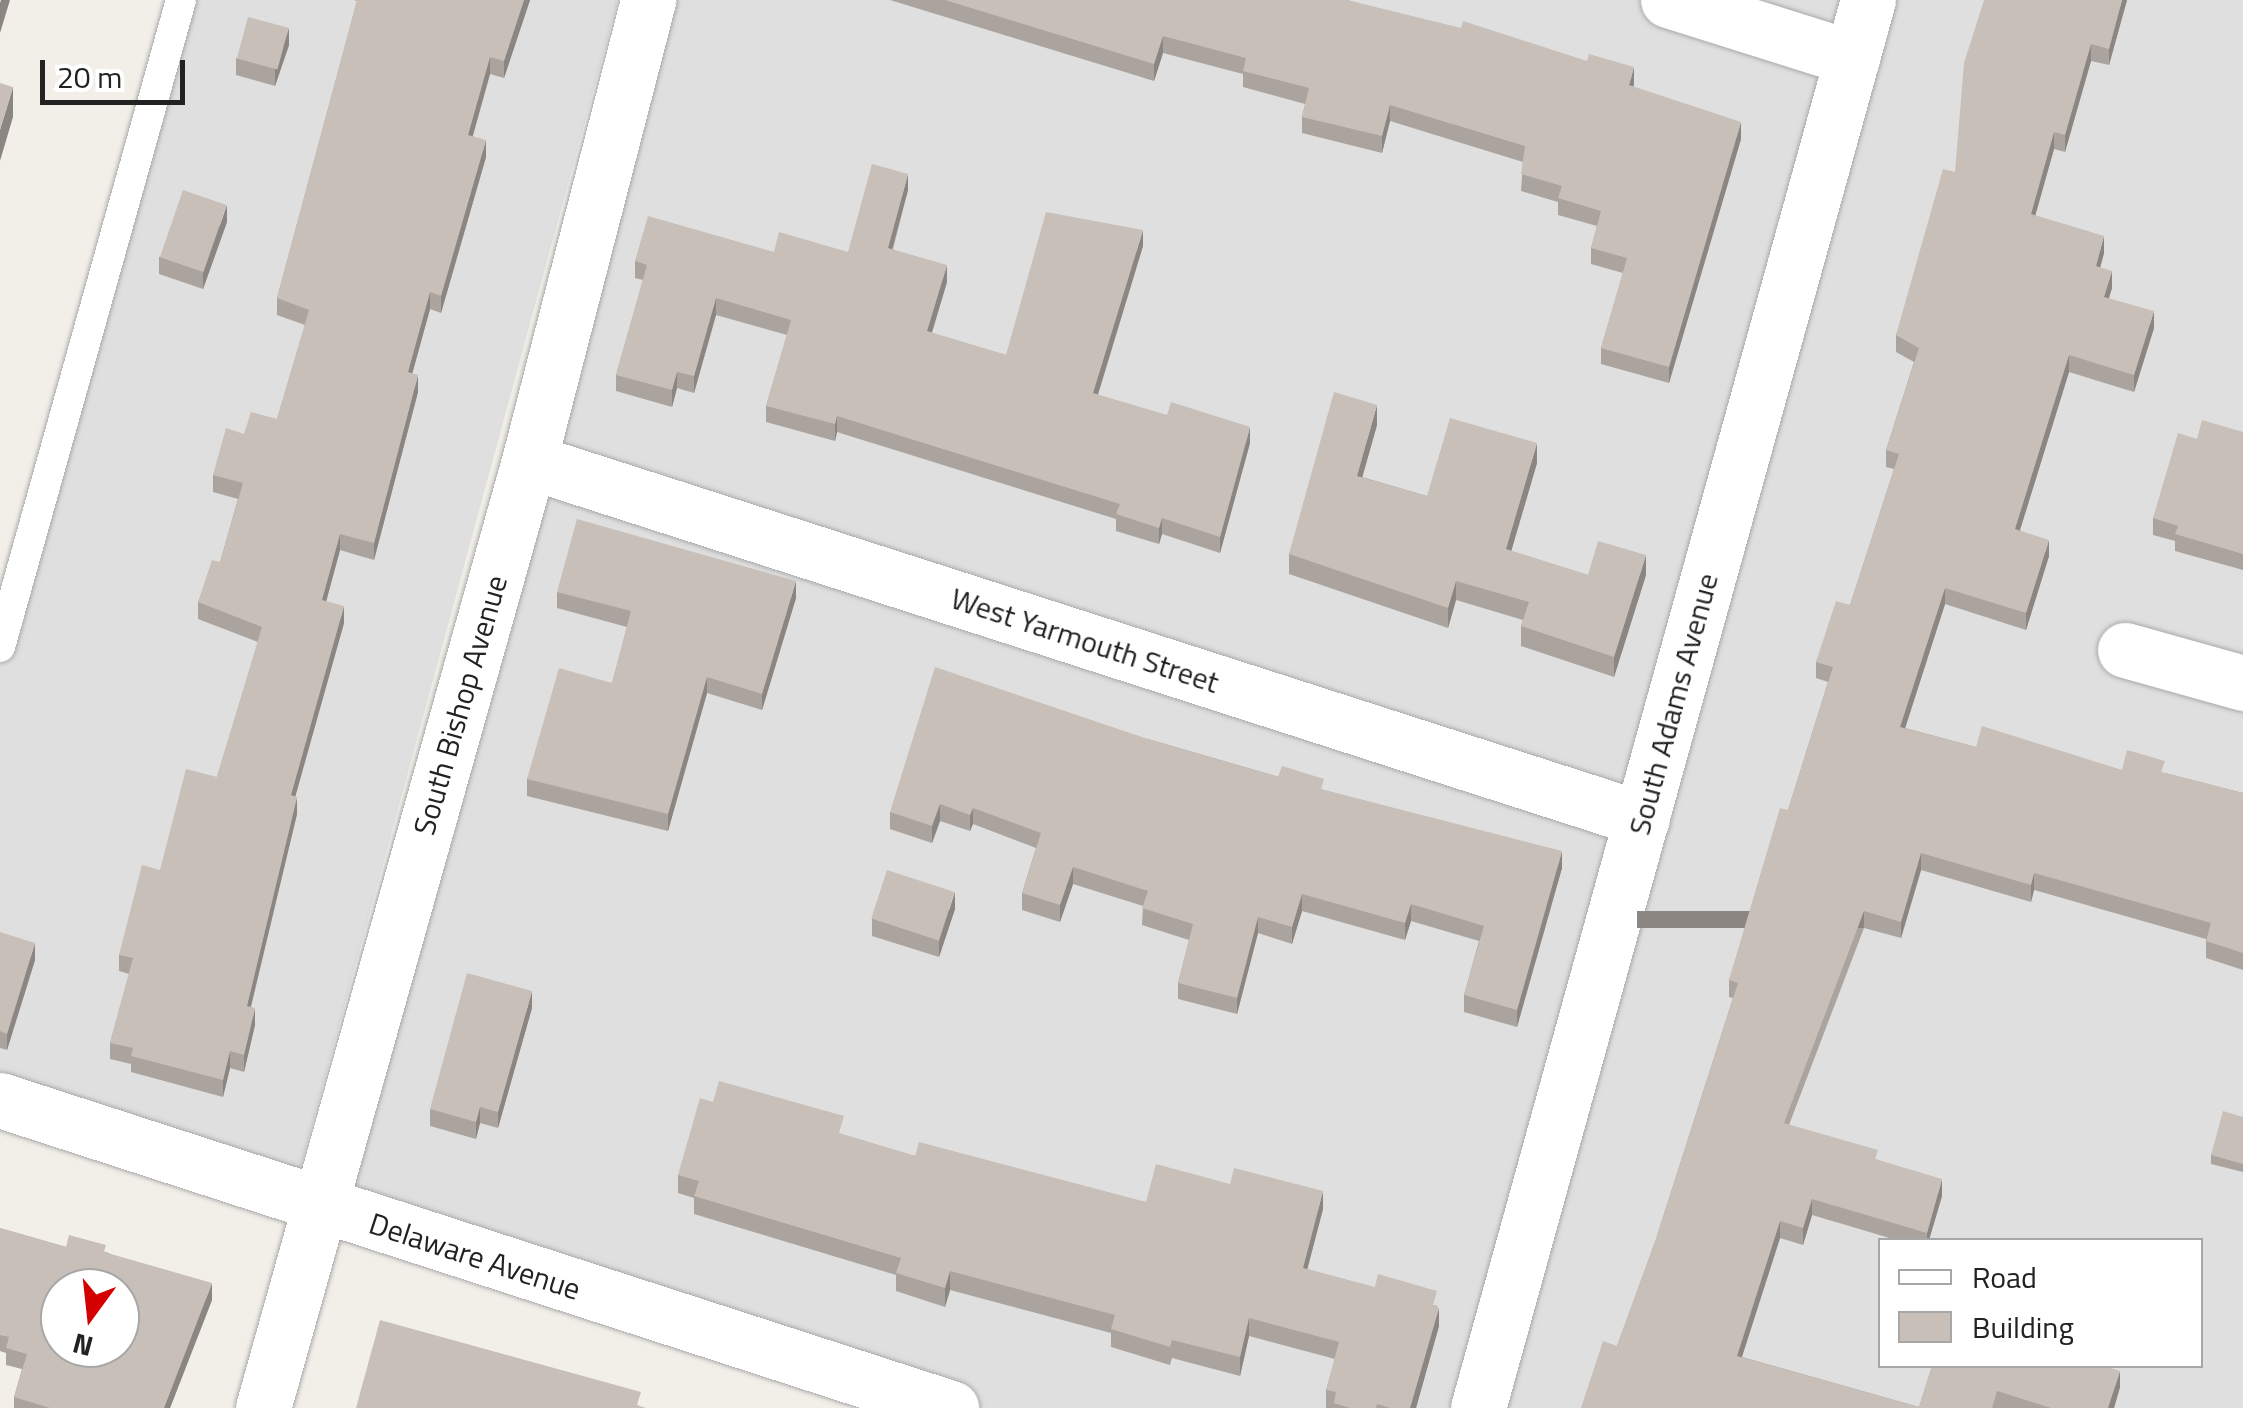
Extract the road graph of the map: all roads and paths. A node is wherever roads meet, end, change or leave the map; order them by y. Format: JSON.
{"nodes":[{"id":1,"x":182,"y":0,"type":"edge"},
{"id":2,"x":648,"y":0,"type":"edge"},
{"id":3,"x":1668,"y":0,"type":"edge"},
{"id":4,"x":1868,"y":0,"type":"edge"},
{"id":5,"x":1852,"y":58,"type":"junction"},
{"id":6,"x":529,"y":461,"type":"junction"},
{"id":7,"x":0,"y":646,"type":"edge"},
{"id":8,"x":2124,"y":650,"type":"dead end"},
{"id":9,"x":2243,"y":682,"type":"edge"},
{"id":10,"x":1642,"y":818,"type":"junction"},
{"id":11,"x":0,"y":1100,"type":"edge"},
{"id":12,"x":318,"y":1206,"type":"junction"},
{"id":13,"x":263,"y":1408,"type":"edge"},
{"id":14,"x":951,"y":1408,"type":"edge"},
{"id":15,"x":1478,"y":1408,"type":"edge"}],
"edges":[{"from":1,"to":7,"type":"lane"},
{"from":2,"to":6,"type":"street","name":"South Bishop Avenue"},
{"from":3,"to":5,"type":"street"},
{"from":4,"to":5,"type":"street","name":"South Adams Avenue"},
{"from":5,"to":10,"type":"street","name":"South Adams Avenue"},
{"from":6,"to":10,"type":"street","name":"West Yarmouth Street"},
{"from":6,"to":12,"type":"street","name":"South Bishop Avenue"},
{"from":8,"to":9,"type":"street"},
{"from":10,"to":15,"type":"street","name":"South Adams Avenue"},
{"from":11,"to":12,"type":"street","name":"Delaware Avenue"},
{"from":12,"to":13,"type":"street","name":"South Bishop Avenue"},
{"from":12,"to":14,"type":"street","name":"Delaware Avenue"}]}
